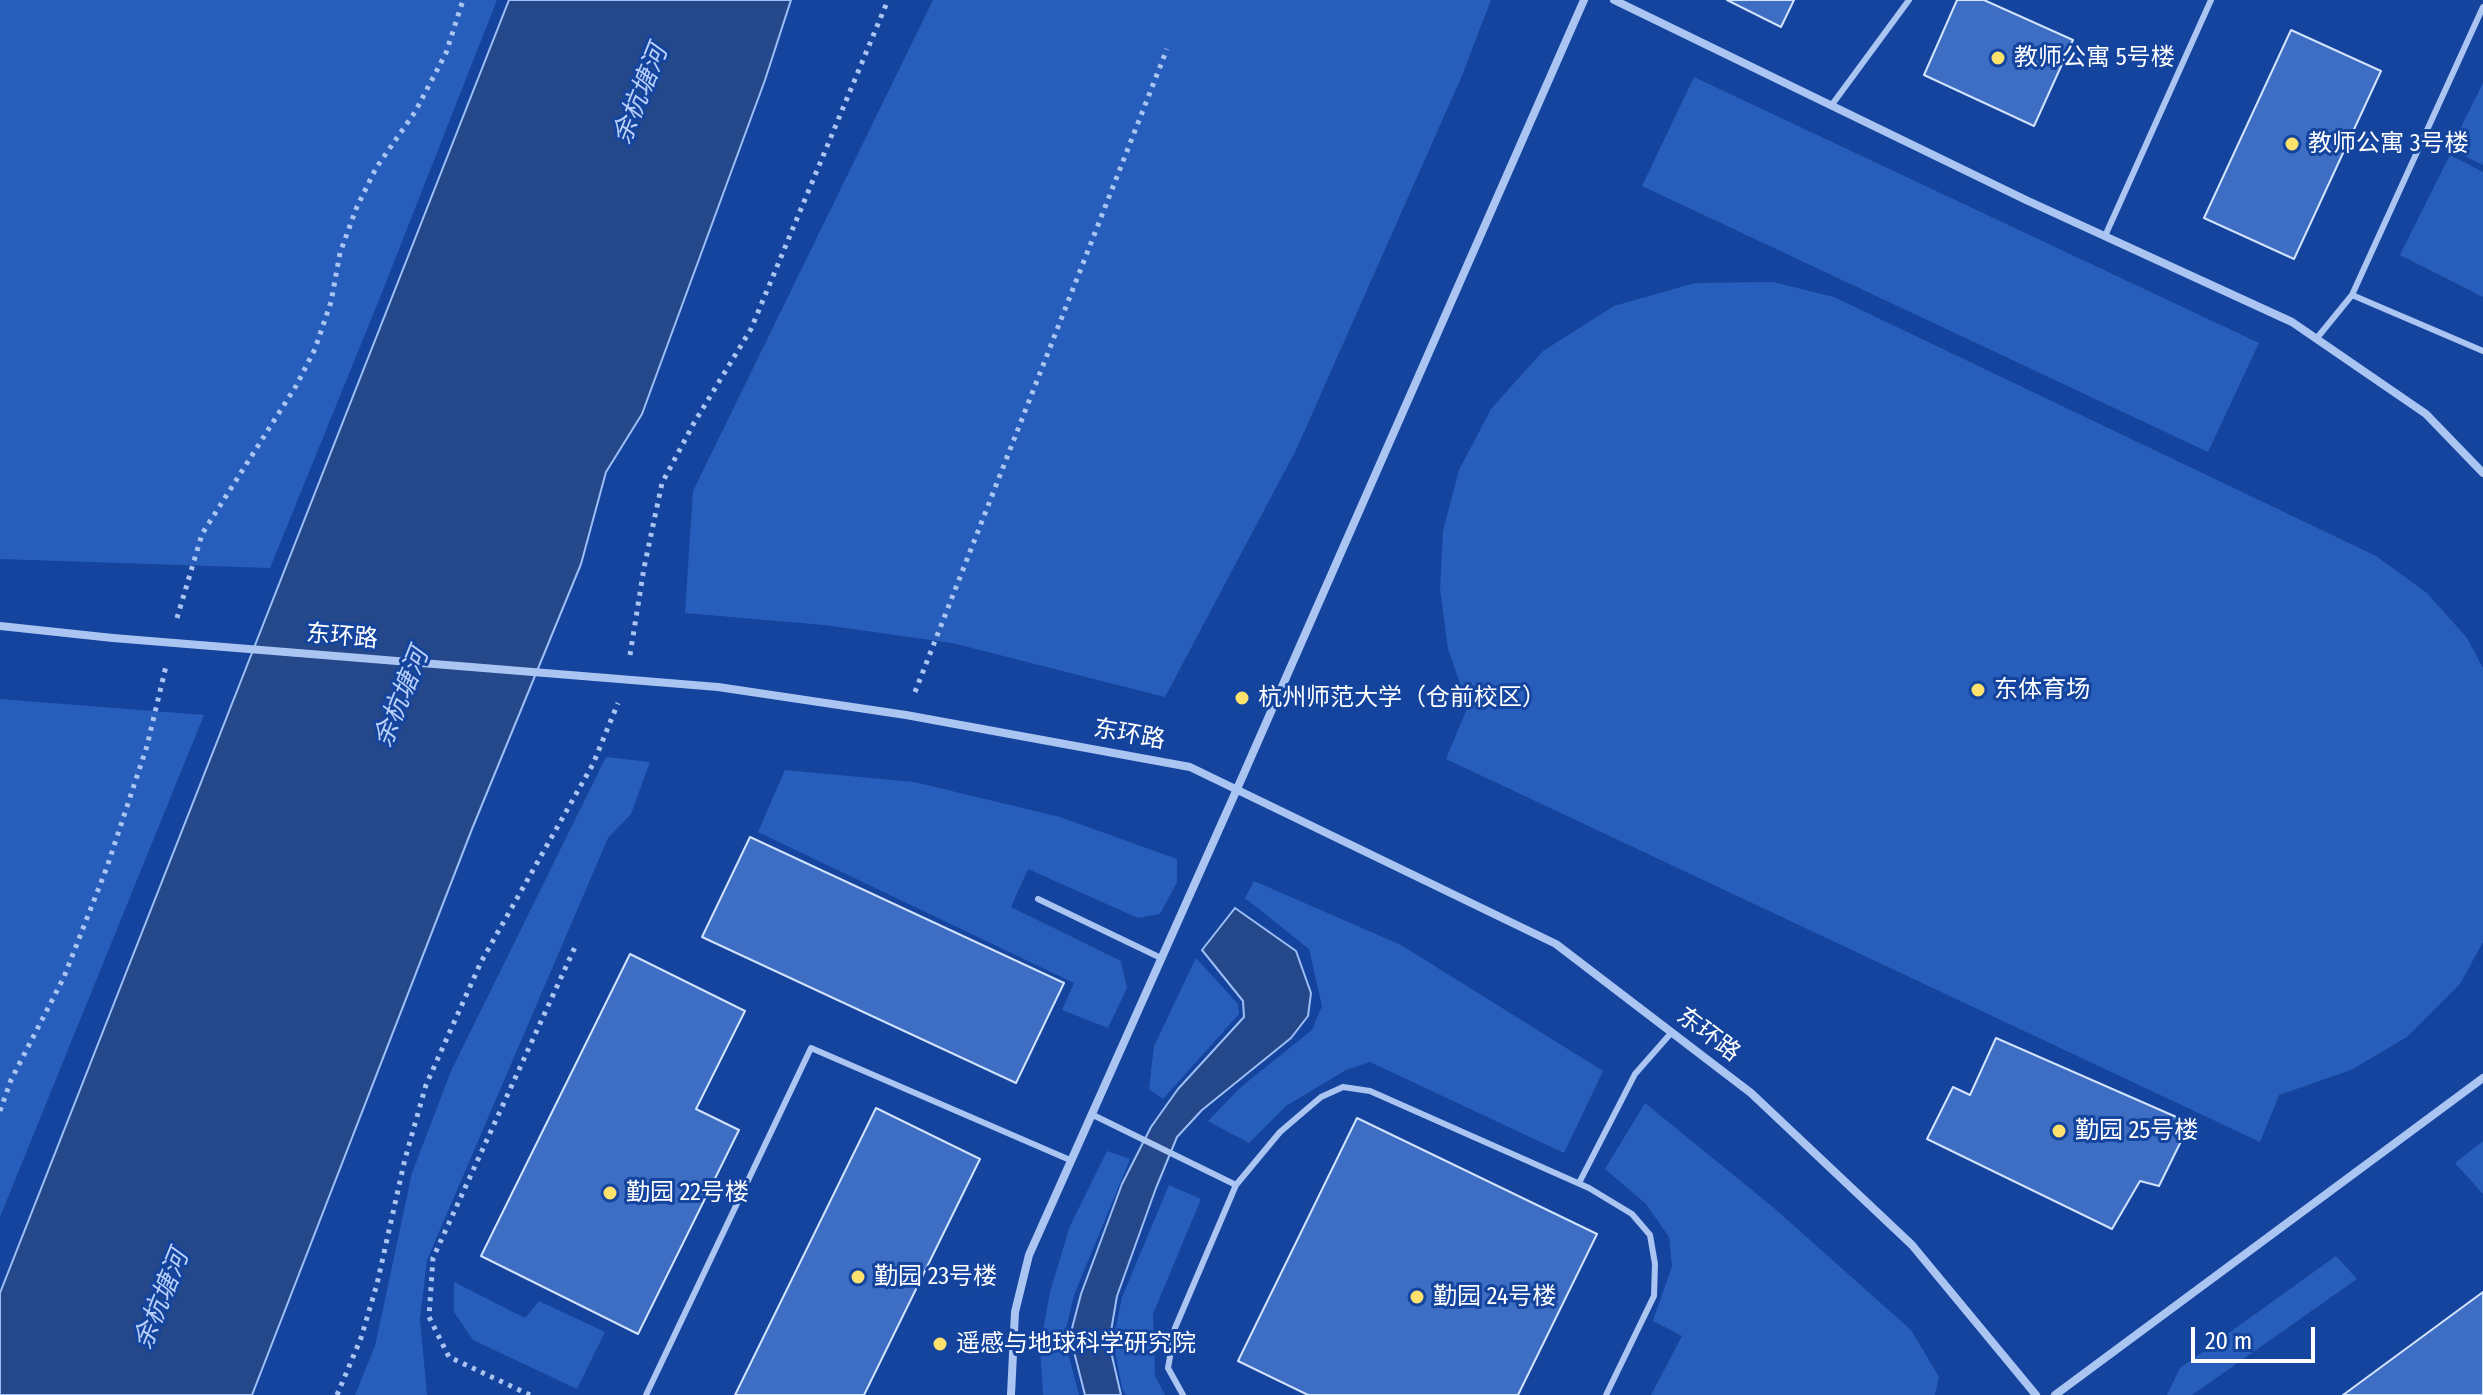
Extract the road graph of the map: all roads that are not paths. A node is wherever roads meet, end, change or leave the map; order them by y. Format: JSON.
{"nodes":[{"id":1,"x":1584,"y":0,"type":"edge"},
{"id":2,"x":1614,"y":0,"type":"edge"},
{"id":3,"x":1909,"y":0,"type":"edge"},
{"id":4,"x":2211,"y":0,"type":"edge"},
{"id":5,"x":2483,"y":7,"type":"edge"},
{"id":6,"x":1831,"y":106,"type":"junction"},
{"id":7,"x":2105,"y":236,"type":"junction"},
{"id":8,"x":2352,"y":295,"type":"junction"},
{"id":9,"x":2317,"y":338,"type":"junction"},
{"id":10,"x":2483,"y":351,"type":"edge"},
{"id":11,"x":2483,"y":473,"type":"edge"},
{"id":12,"x":0,"y":626,"type":"edge"},
{"id":13,"x":1237,"y":789,"type":"junction"},
{"id":14,"x":1038,"y":899,"type":"dead end"},
{"id":15,"x":1161,"y":958,"type":"junction"},
{"id":16,"x":1672,"y":1032,"type":"junction"},
{"id":17,"x":2483,"y":1078,"type":"edge"},
{"id":18,"x":1091,"y":1114,"type":"junction"},
{"id":19,"x":1070,"y":1160,"type":"junction"},
{"id":20,"x":1579,"y":1183,"type":"junction"},
{"id":21,"x":1236,"y":1185,"type":"junction"},
{"id":22,"x":646,"y":1395,"type":"edge"},
{"id":23,"x":1011,"y":1395,"type":"edge"},
{"id":24,"x":1183,"y":1395,"type":"edge"},
{"id":25,"x":1606,"y":1395,"type":"edge"},
{"id":26,"x":2036,"y":1395,"type":"edge"},
{"id":27,"x":2055,"y":1395,"type":"edge"}],
"edges":[{"from":1,"to":13,"type":"street"},
{"from":2,"to":6,"type":"street"},
{"from":3,"to":6,"type":"lane"},
{"from":4,"to":7,"type":"lane"},
{"from":5,"to":8,"type":"lane"},
{"from":6,"to":7,"type":"street"},
{"from":7,"to":9,"type":"street"},
{"from":8,"to":9,"type":"lane"},
{"from":8,"to":10,"type":"lane"},
{"from":9,"to":11,"type":"street"},
{"from":12,"to":13,"type":"street","name":"东环路","bridge":true},
{"from":13,"to":15,"type":"street"},
{"from":13,"to":16,"type":"street","name":"东环路"},
{"from":14,"to":15,"type":"lane"},
{"from":15,"to":18,"type":"street"},
{"from":16,"to":20,"type":"lane"},
{"from":16,"to":26,"type":"street","name":"东环路"},
{"from":17,"to":27,"type":"street"},
{"from":18,"to":19,"type":"street"},
{"from":18,"to":21,"type":"lane"},
{"from":19,"to":22,"type":"lane"},
{"from":19,"to":23,"type":"street"},
{"from":20,"to":21,"type":"lane"},
{"from":20,"to":25,"type":"lane"},
{"from":21,"to":24,"type":"lane"}]}
